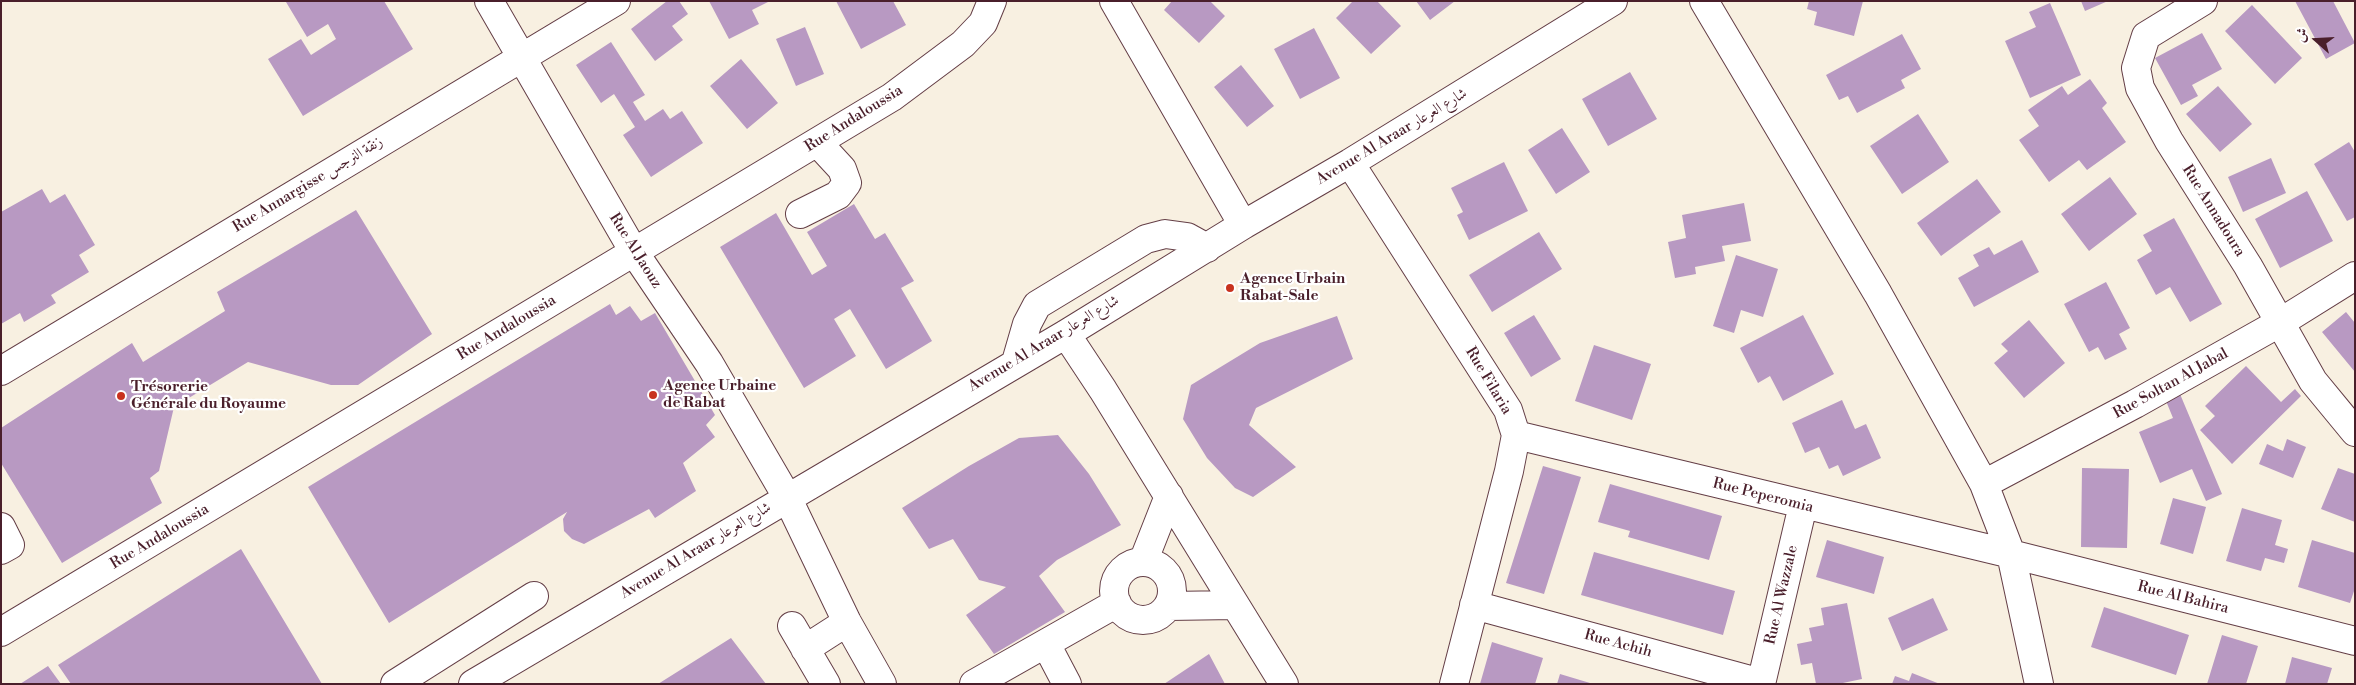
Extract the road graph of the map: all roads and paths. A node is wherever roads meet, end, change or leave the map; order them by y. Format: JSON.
{"nodes":[{"id":1,"x":489,"y":1,"type":"edge"},
{"id":2,"x":616,"y":1,"type":"edge"},
{"id":3,"x":992,"y":1,"type":"edge"},
{"id":4,"x":1114,"y":1,"type":"edge"},
{"id":5,"x":1613,"y":1,"type":"edge"},
{"id":6,"x":1704,"y":1,"type":"edge"},
{"id":7,"x":2203,"y":1,"type":"edge"},
{"id":8,"x":520,"y":57,"type":"junction"},
{"id":9,"x":818,"y":143,"type":"junction"},
{"id":10,"x":1350,"y":163,"type":"junction"},
{"id":11,"x":800,"y":214,"type":"dead end"},
{"id":12,"x":1242,"y":225,"type":"junction"},
{"id":13,"x":1207,"y":248,"type":"junction"},
{"id":14,"x":634,"y":252,"type":"junction"},
{"id":15,"x":2355,"y":276,"type":"edge"},
{"id":16,"x":2281,"y":322,"type":"junction"},
{"id":17,"x":1066,"y":334,"type":"junction"},
{"id":18,"x":1016,"y":362,"type":"junction"},
{"id":19,"x":1,"y":371,"type":"edge"},
{"id":20,"x":2355,"y":432,"type":"edge"},
{"id":21,"x":1516,"y":435,"type":"junction"},
{"id":22,"x":1984,"y":484,"type":"junction"},
{"id":23,"x":1169,"y":496,"type":"junction"},
{"id":24,"x":786,"y":497,"type":"junction"},
{"id":25,"x":1803,"y":505,"type":"junction"},
{"id":26,"x":1,"y":527,"type":"edge"},
{"id":27,"x":1,"y":550,"type":"edge"},
{"id":28,"x":2011,"y":554,"type":"junction"},
{"id":29,"x":1142,"y":562,"type":"junction"},
{"id":30,"x":534,"y":596,"type":"dead end"},
{"id":31,"x":1117,"y":603,"type":"junction"},
{"id":32,"x":1235,"y":605,"type":"junction"},
{"id":33,"x":1474,"y":605,"type":"junction"},
{"id":34,"x":1168,"y":606,"type":"junction"},
{"id":35,"x":847,"y":622,"type":"junction"},
{"id":36,"x":2,"y":629,"type":"edge"},
{"id":37,"x":2355,"y":641,"type":"edge"},
{"id":38,"x":1046,"y":644,"type":"junction"},
{"id":39,"x":1761,"y":683,"type":"edge"},
{"id":40,"x":395,"y":684,"type":"edge"},
{"id":41,"x":473,"y":684,"type":"edge"},
{"id":42,"x":826,"y":684,"type":"edge"},
{"id":43,"x":882,"y":684,"type":"edge"},
{"id":44,"x":974,"y":684,"type":"edge"},
{"id":45,"x":1067,"y":684,"type":"edge"},
{"id":46,"x":1284,"y":684,"type":"edge"},
{"id":47,"x":1454,"y":684,"type":"edge"},
{"id":48,"x":2039,"y":684,"type":"edge"}],
"edges":[{"from":1,"to":8,"type":"street","name":"Rue Al Jaouz"},
{"from":2,"to":8,"type":"street","name":"Rue Annargisse زنقة النرجس"},
{"from":3,"to":9,"type":"street","name":"Rue Andaloussia"},
{"from":4,"to":12,"type":"street"},
{"from":5,"to":10,"type":"street","name":"Avenue Al Araar شارع العرعار"},
{"from":6,"to":22,"type":"street"},
{"from":7,"to":16,"type":"street","name":"Rue Annadoura"},
{"from":8,"to":14,"type":"street","name":"Rue Al Jaouz"},
{"from":8,"to":19,"type":"street","name":"Rue Annargisse زنقة النرجس"},
{"from":9,"to":11,"type":"street"},
{"from":9,"to":14,"type":"street","name":"Rue Andaloussia"},
{"from":10,"to":12,"type":"street","name":"Avenue Al Araar شارع العرعار"},
{"from":10,"to":21,"type":"street","name":"Rue Filaria"},
{"from":12,"to":13,"type":"street","name":"Avenue Al Araar شارع العرعار"},
{"from":13,"to":17,"type":"street","name":"Avenue Al Araar شارع العرعار"},
{"from":13,"to":18,"type":"street"},
{"from":14,"to":24,"type":"street","name":"Rue Al Jaouz"},
{"from":14,"to":36,"type":"street","name":"Rue Andaloussia"},
{"from":15,"to":16,"type":"street","name":"Rue Soltan Al Jabal"},
{"from":16,"to":20,"type":"street","name":"Rue Annadoura"},
{"from":16,"to":22,"type":"street","name":"Rue Soltan Al Jabal"},
{"from":17,"to":18,"type":"street","name":"Avenue Al Araar شارع العرعار"},
{"from":17,"to":23,"type":"street"},
{"from":18,"to":24,"type":"street","name":"Avenue Al Araar شارع العرعار"},
{"from":21,"to":25,"type":"street","name":"Rue Peperomia"},
{"from":21,"to":33,"type":"street","name":"Rue Filaria"},
{"from":22,"to":28,"type":"street"},
{"from":23,"to":29,"type":"street"},
{"from":23,"to":32,"type":"street"},
{"from":24,"to":35,"type":"street","name":"Rue Al Jaouz"},
{"from":24,"to":41,"type":"street","name":"Avenue Al Araar شارع العرعار"},
{"from":25,"to":28,"type":"street","name":"Rue Peperomia"},
{"from":25,"to":39,"type":"street","name":"Rue Al Wazzale"},
{"from":26,"to":27,"type":"street"},
{"from":28,"to":37,"type":"street","name":"Rue Al Bahira"},
{"from":28,"to":48,"type":"street"},
{"from":29,"to":31,"type":"street"},
{"from":29,"to":34,"type":"street"},
{"from":30,"to":40,"type":"street"},
{"from":31,"to":34,"type":"street"},
{"from":31,"to":38,"type":"street"},
{"from":32,"to":34,"type":"street"},
{"from":32,"to":46,"type":"street"},
{"from":33,"to":39,"type":"street","name":"Rue Achih"},
{"from":33,"to":47,"type":"street","name":"Rue Filaria"},
{"from":35,"to":42,"type":"street"},
{"from":35,"to":43,"type":"street","name":"Rue Al Jaouz"},
{"from":38,"to":44,"type":"street"},
{"from":38,"to":45,"type":"street"}]}
